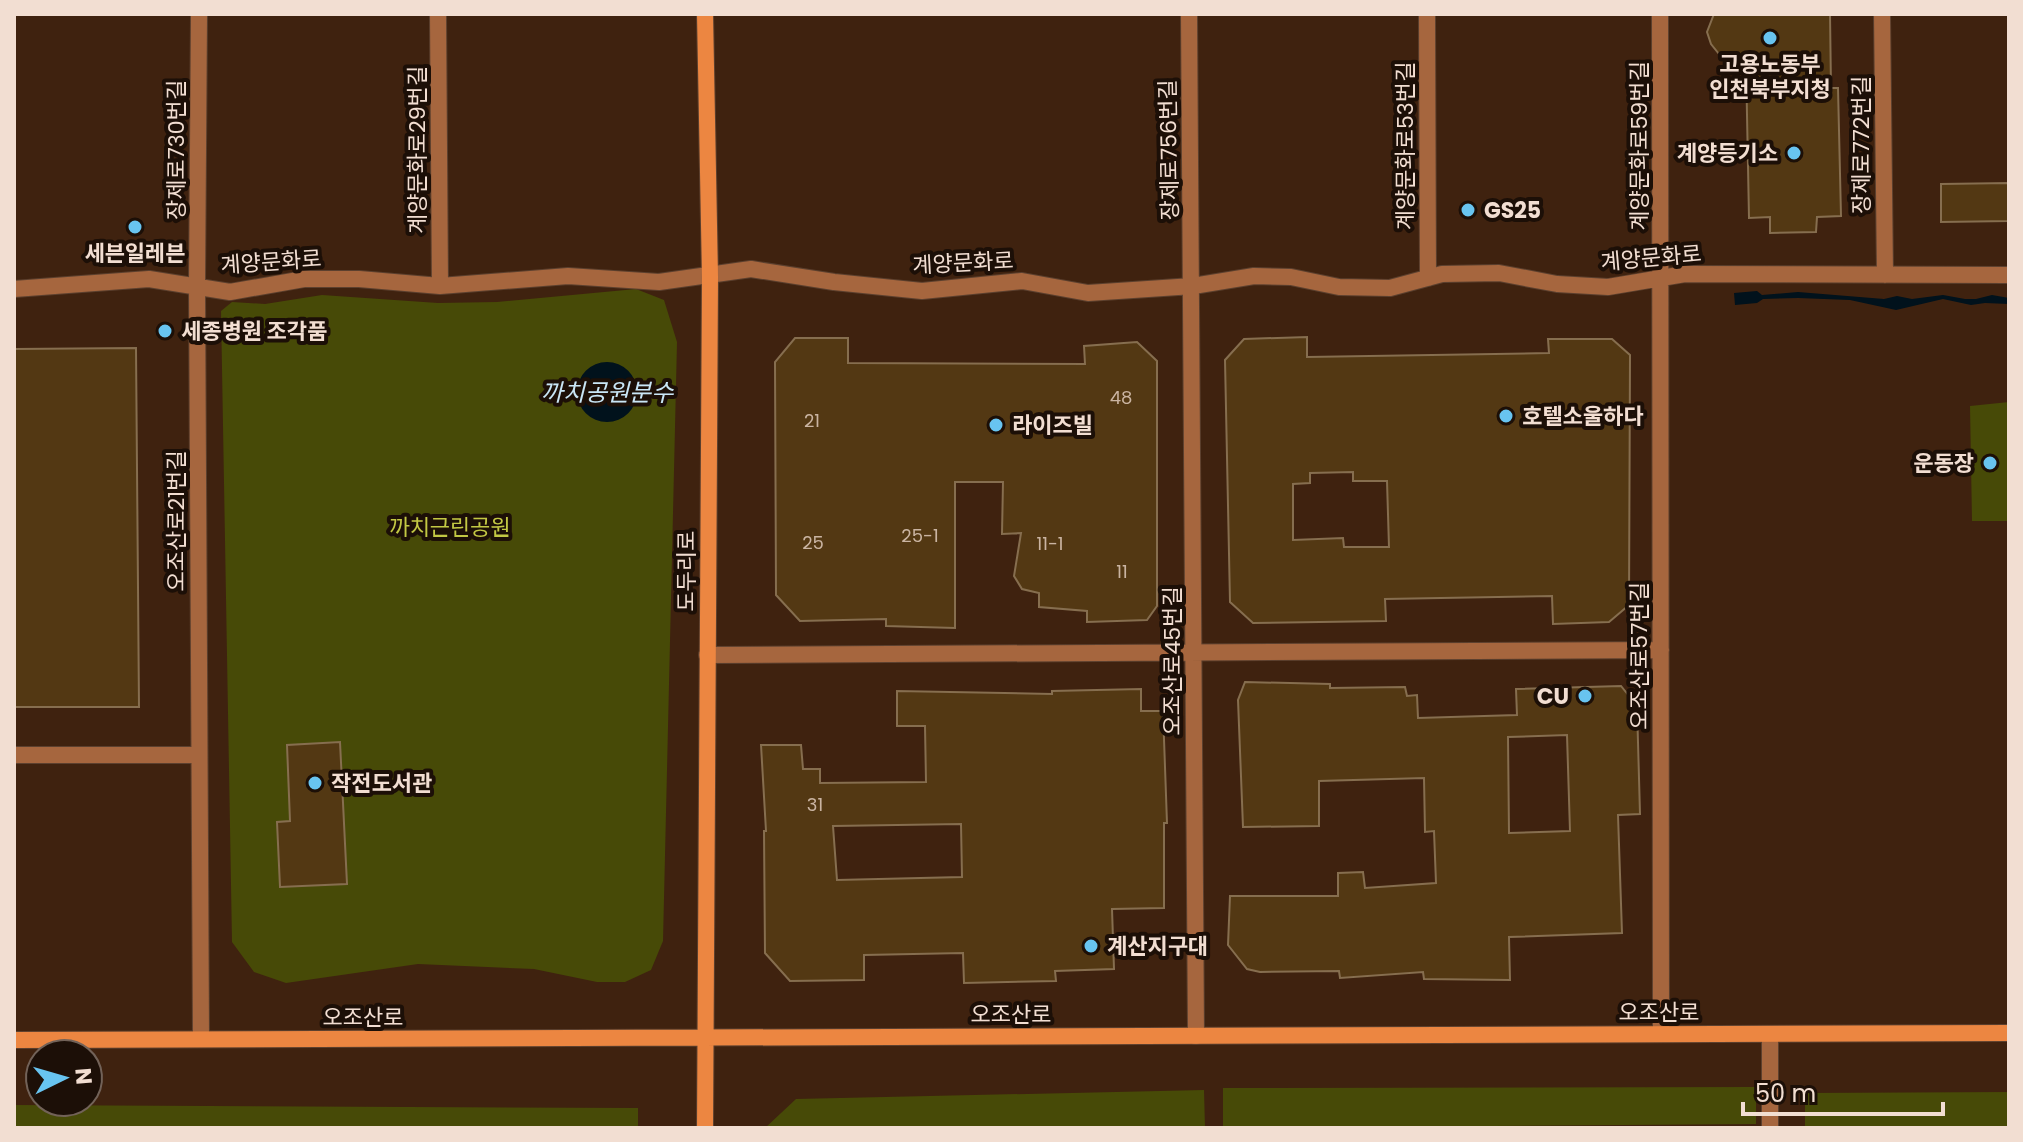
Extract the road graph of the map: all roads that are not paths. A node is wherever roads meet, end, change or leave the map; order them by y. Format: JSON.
{"nodes":[{"id":1,"x":199,"y":14,"type":"edge"},
{"id":2,"x":438,"y":14,"type":"edge"},
{"id":3,"x":705,"y":14,"type":"edge"},
{"id":4,"x":1189,"y":14,"type":"edge"},
{"id":5,"x":1427,"y":14,"type":"edge"},
{"id":6,"x":1660,"y":14,"type":"edge"},
{"id":7,"x":1882,"y":14,"type":"edge"},
{"id":8,"x":1885,"y":275,"type":"junction"},
{"id":9,"x":2009,"y":275,"type":"edge"},
{"id":10,"x":710,"y":277,"type":"junction"},
{"id":11,"x":1428,"y":278,"type":"junction"},
{"id":12,"x":1662,"y":278,"type":"junction"},
{"id":13,"x":197,"y":286,"type":"junction"},
{"id":14,"x":440,"y":286,"type":"junction"},
{"id":15,"x":1193,"y":286,"type":"junction"},
{"id":16,"x":14,"y":289,"type":"edge"},
{"id":17,"x":1661,"y":650,"type":"junction"},
{"id":18,"x":1194,"y":652,"type":"junction"},
{"id":19,"x":707,"y":655,"type":"junction"},
{"id":20,"x":14,"y":755,"type":"edge"},
{"id":21,"x":199,"y":755,"type":"junction"},
{"id":22,"x":2009,"y":1033,"type":"edge"},
{"id":23,"x":1661,"y":1034,"type":"junction"},
{"id":24,"x":1770,"y":1034,"type":"junction"},
{"id":25,"x":1196,"y":1036,"type":"junction"},
{"id":26,"x":704,"y":1037,"type":"junction"},
{"id":27,"x":201,"y":1039,"type":"junction"},
{"id":28,"x":14,"y":1040,"type":"edge"},
{"id":29,"x":705,"y":1128,"type":"edge"},
{"id":30,"x":1770,"y":1128,"type":"edge"}],
"edges":[{"from":1,"to":13,"type":"street","name":"장제로730번길"},
{"from":2,"to":14,"type":"street","name":"계양문화로29번길"},
{"from":3,"to":10,"type":"street","name":"도두리로"},
{"from":4,"to":15,"type":"street","name":"장제로756번길"},
{"from":5,"to":11,"type":"street","name":"계양문화로53번길"},
{"from":6,"to":12,"type":"street","name":"계양문화로59번길"},
{"from":7,"to":8,"type":"street","name":"장제로772번길"},
{"from":8,"to":9,"type":"street","name":"계양문화로"},
{"from":8,"to":12,"type":"street","name":"계양문화로"},
{"from":10,"to":14,"type":"street","name":"계양문화로"},
{"from":10,"to":15,"type":"street","name":"계양문화로"},
{"from":10,"to":19,"type":"street","name":"도두리로"},
{"from":11,"to":12,"type":"street","name":"계양문화로"},
{"from":11,"to":15,"type":"street","name":"계양문화로"},
{"from":12,"to":17,"type":"street","name":"오조산로57번길"},
{"from":13,"to":14,"type":"street","name":"계양문화로"},
{"from":13,"to":16,"type":"street","name":"계양문화로"},
{"from":13,"to":21,"type":"street","name":"오조산로21번길"},
{"from":15,"to":18,"type":"street","name":"오조산로45번길"},
{"from":17,"to":18,"type":"street"},
{"from":17,"to":23,"type":"street","name":"오조산로57번길"},
{"from":18,"to":19,"type":"street"},
{"from":18,"to":25,"type":"street","name":"오조산로45번길"},
{"from":19,"to":26,"type":"street","name":"도두리로"},
{"from":20,"to":21,"type":"street"},
{"from":21,"to":27,"type":"street","name":"오조산로21번길"},
{"from":22,"to":24,"type":"street","name":"오조산로"},
{"from":23,"to":24,"type":"street","name":"오조산로"},
{"from":23,"to":25,"type":"street","name":"오조산로"},
{"from":24,"to":30,"type":"street"},
{"from":25,"to":26,"type":"street","name":"오조산로"},
{"from":26,"to":27,"type":"street","name":"오조산로"},
{"from":26,"to":29,"type":"street","name":"도두리로"},
{"from":27,"to":28,"type":"street","name":"오조산로"}]}
